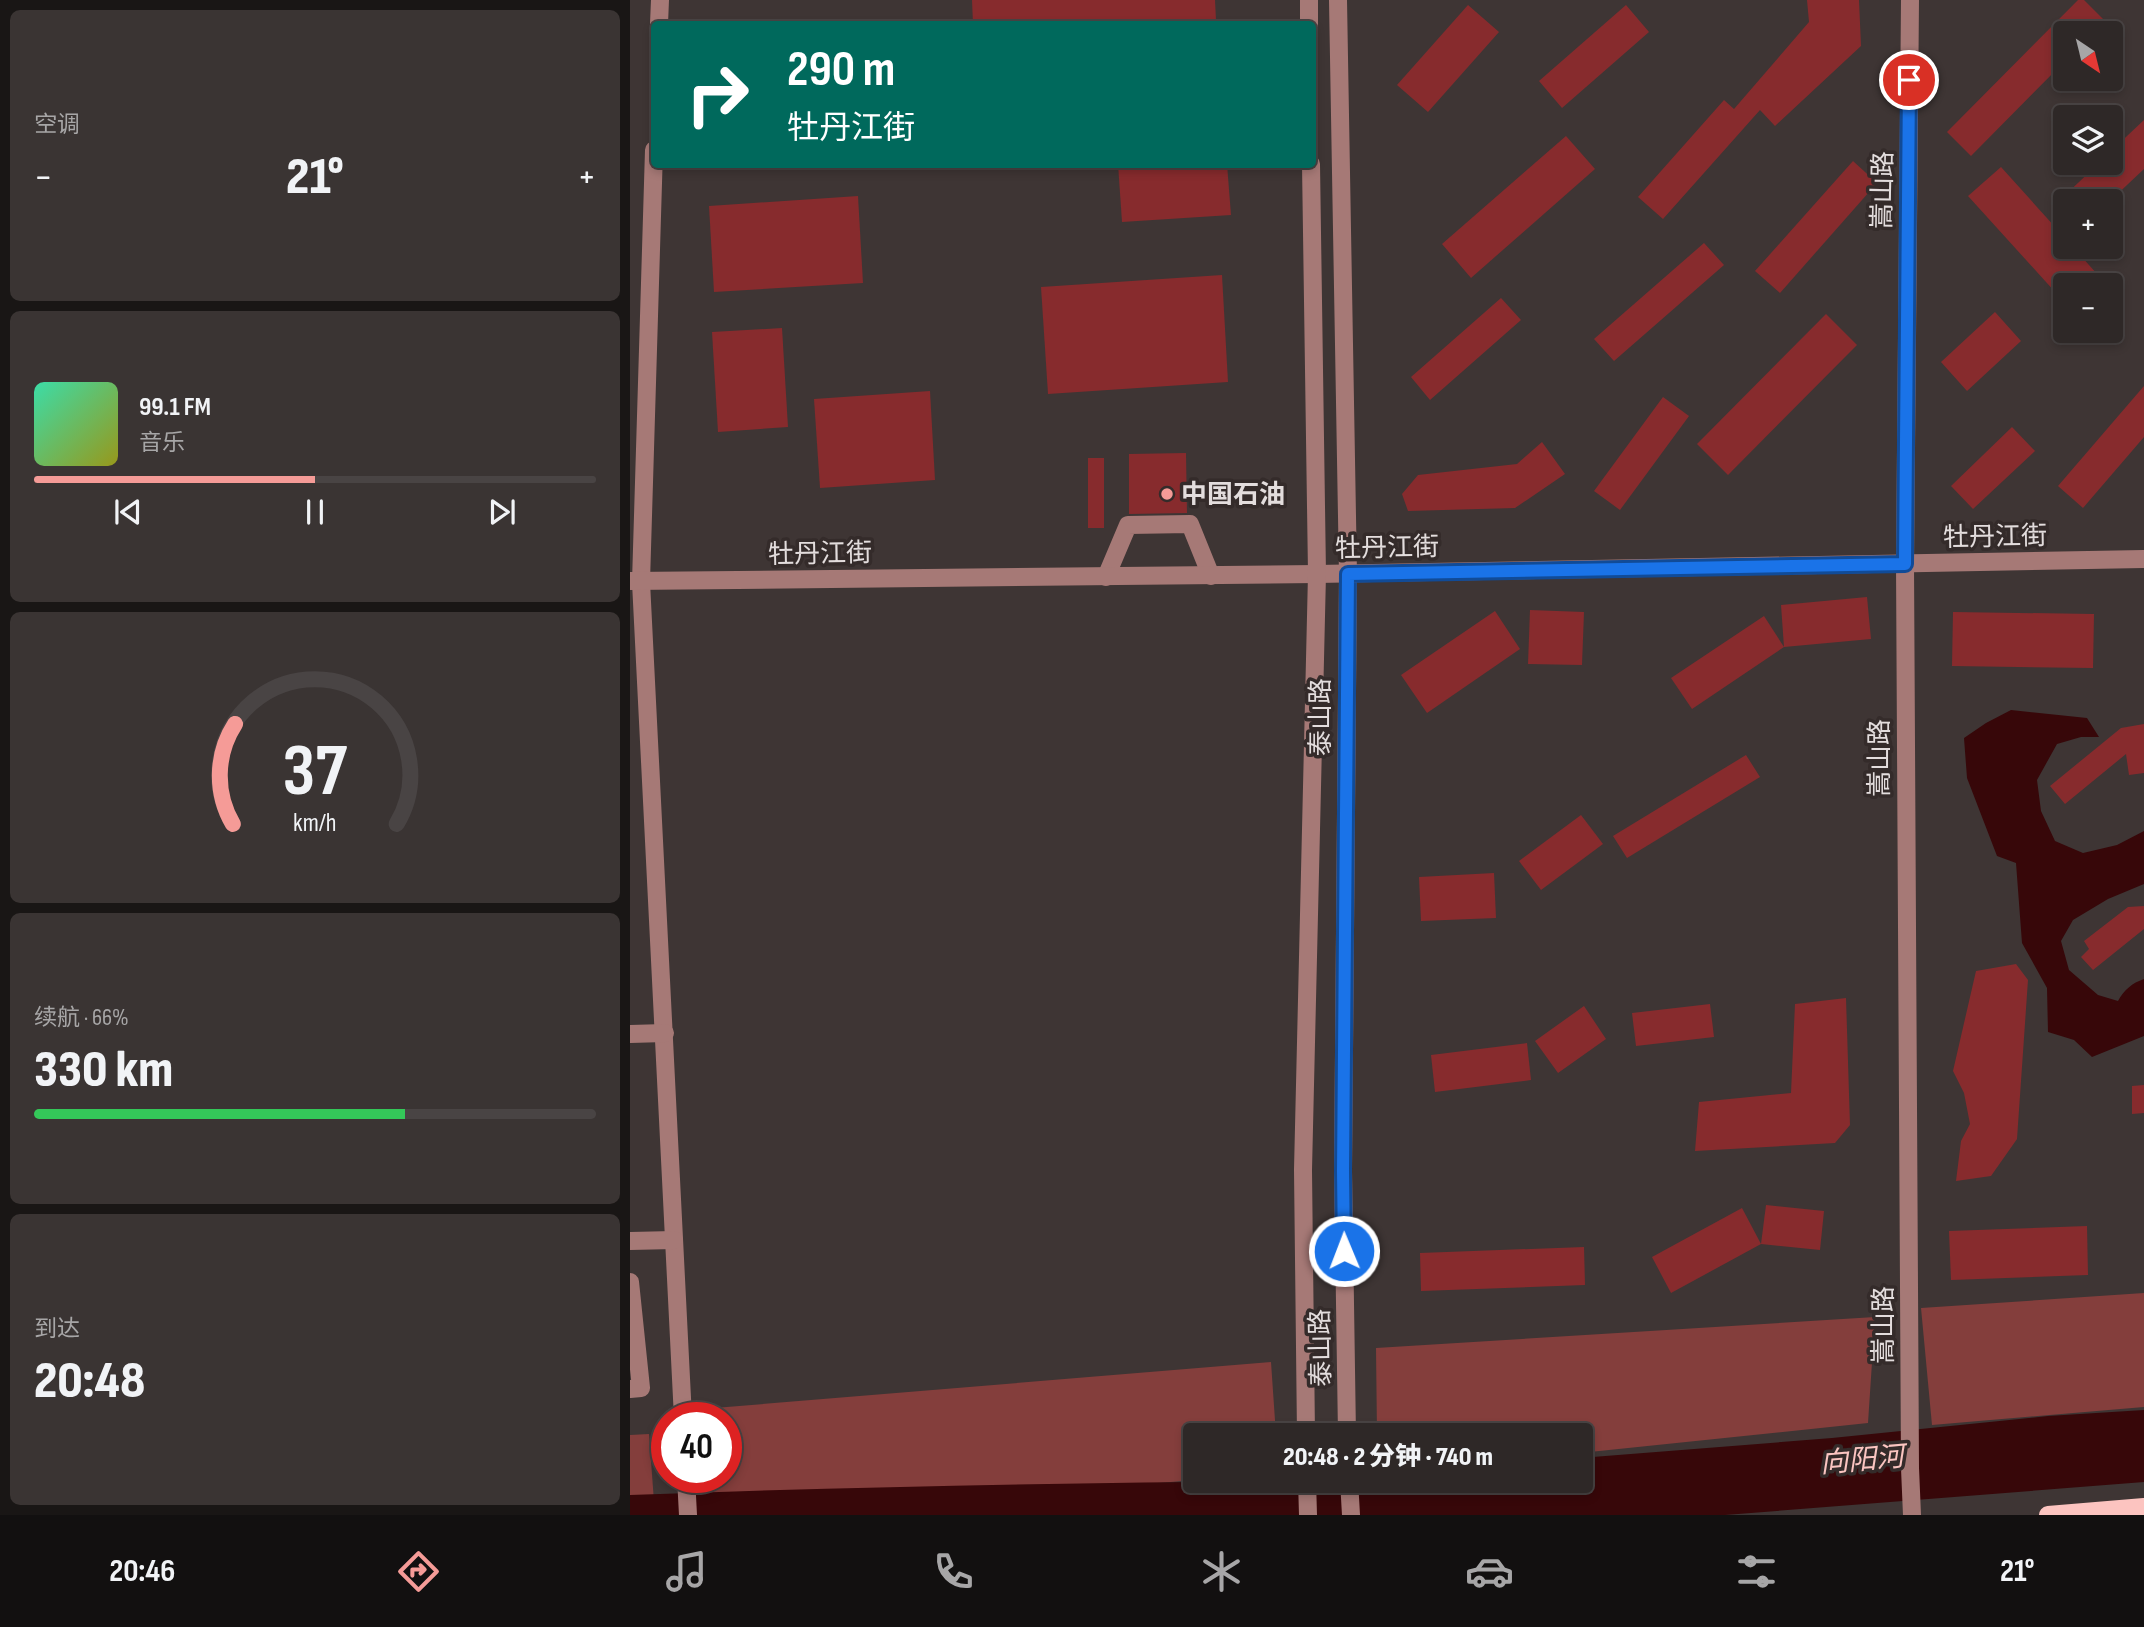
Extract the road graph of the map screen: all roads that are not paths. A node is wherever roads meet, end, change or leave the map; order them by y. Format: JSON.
{"nodes":[{"id":1,"x":660,"y":0,"type":"edge"},
{"id":2,"x":1309,"y":0,"type":"edge"},
{"id":3,"x":1338,"y":0,"type":"edge"},
{"id":4,"x":1910,"y":0,"type":"edge"},
{"id":5,"x":659,"y":21,"type":"edge"},
{"id":6,"x":1309,"y":21,"type":"edge"},
{"id":7,"x":653,"y":168,"type":"edge"},
{"id":8,"x":1311,"y":168,"type":"edge"},
{"id":9,"x":2144,"y":559,"type":"edge"},
{"id":10,"x":1905,"y":564,"type":"junction"},
{"id":11,"x":1317,"y":574,"type":"junction"},
{"id":12,"x":1348,"y":574,"type":"junction"},
{"id":13,"x":1211,"y":576,"type":"junction"},
{"id":14,"x":1106,"y":577,"type":"junction"},
{"id":15,"x":636,"y":581,"type":"edge"},
{"id":16,"x":665,"y":1033,"type":"junction"},
{"id":17,"x":630,"y":1034,"type":"edge"},
{"id":18,"x":674,"y":1240,"type":"junction"},
{"id":19,"x":630,"y":1241,"type":"edge"},
{"id":20,"x":630,"y":1282,"type":"edge"},
{"id":21,"x":630,"y":1389,"type":"edge"},
{"id":22,"x":682,"y":1402,"type":"edge"},
{"id":23,"x":1306,"y":1423,"type":"edge"},
{"id":24,"x":1347,"y":1423,"type":"edge"},
{"id":25,"x":687,"y":1493,"type":"edge"},
{"id":26,"x":1307,"y":1493,"type":"edge"},
{"id":27,"x":1350,"y":1493,"type":"edge"},
{"id":28,"x":2144,"y":1507,"type":"edge"},
{"id":29,"x":688,"y":1515,"type":"edge"},
{"id":30,"x":1308,"y":1515,"type":"edge"},
{"id":31,"x":1351,"y":1515,"type":"edge"},
{"id":32,"x":1912,"y":1515,"type":"edge"},
{"id":33,"x":2048,"y":1515,"type":"edge"}],
"edges":[{"from":1,"to":5,"type":"street"},
{"from":2,"to":6,"type":"street"},
{"from":3,"to":12,"type":"street","name":"泰山路"},
{"from":4,"to":10,"type":"street","name":"嵩山路"},
{"from":7,"to":15,"type":"street"},
{"from":8,"to":11,"type":"street","name":"泰山路"},
{"from":9,"to":10,"type":"street","name":"牡丹江街"},
{"from":10,"to":12,"type":"street","name":"牡丹江街"},
{"from":10,"to":32,"type":"street","name":"嵩山路"},
{"from":11,"to":12,"type":"street","name":"牡丹江街"},
{"from":11,"to":13,"type":"street","name":"牡丹江街"},
{"from":11,"to":23,"type":"street","name":"泰山路"},
{"from":12,"to":24,"type":"street","name":"泰山路"},
{"from":13,"to":14,"type":"street","name":"牡丹江街"},
{"from":13,"to":14,"type":"street"},
{"from":14,"to":15,"type":"street","name":"牡丹江街"},
{"from":15,"to":16,"type":"street"},
{"from":16,"to":17,"type":"street"},
{"from":16,"to":18,"type":"street"},
{"from":18,"to":19,"type":"street"},
{"from":18,"to":22,"type":"street"},
{"from":20,"to":21,"type":"street"},
{"from":25,"to":29,"type":"street"},
{"from":26,"to":30,"type":"street"},
{"from":27,"to":31,"type":"street"},
{"from":28,"to":33,"type":"main road"}]}
